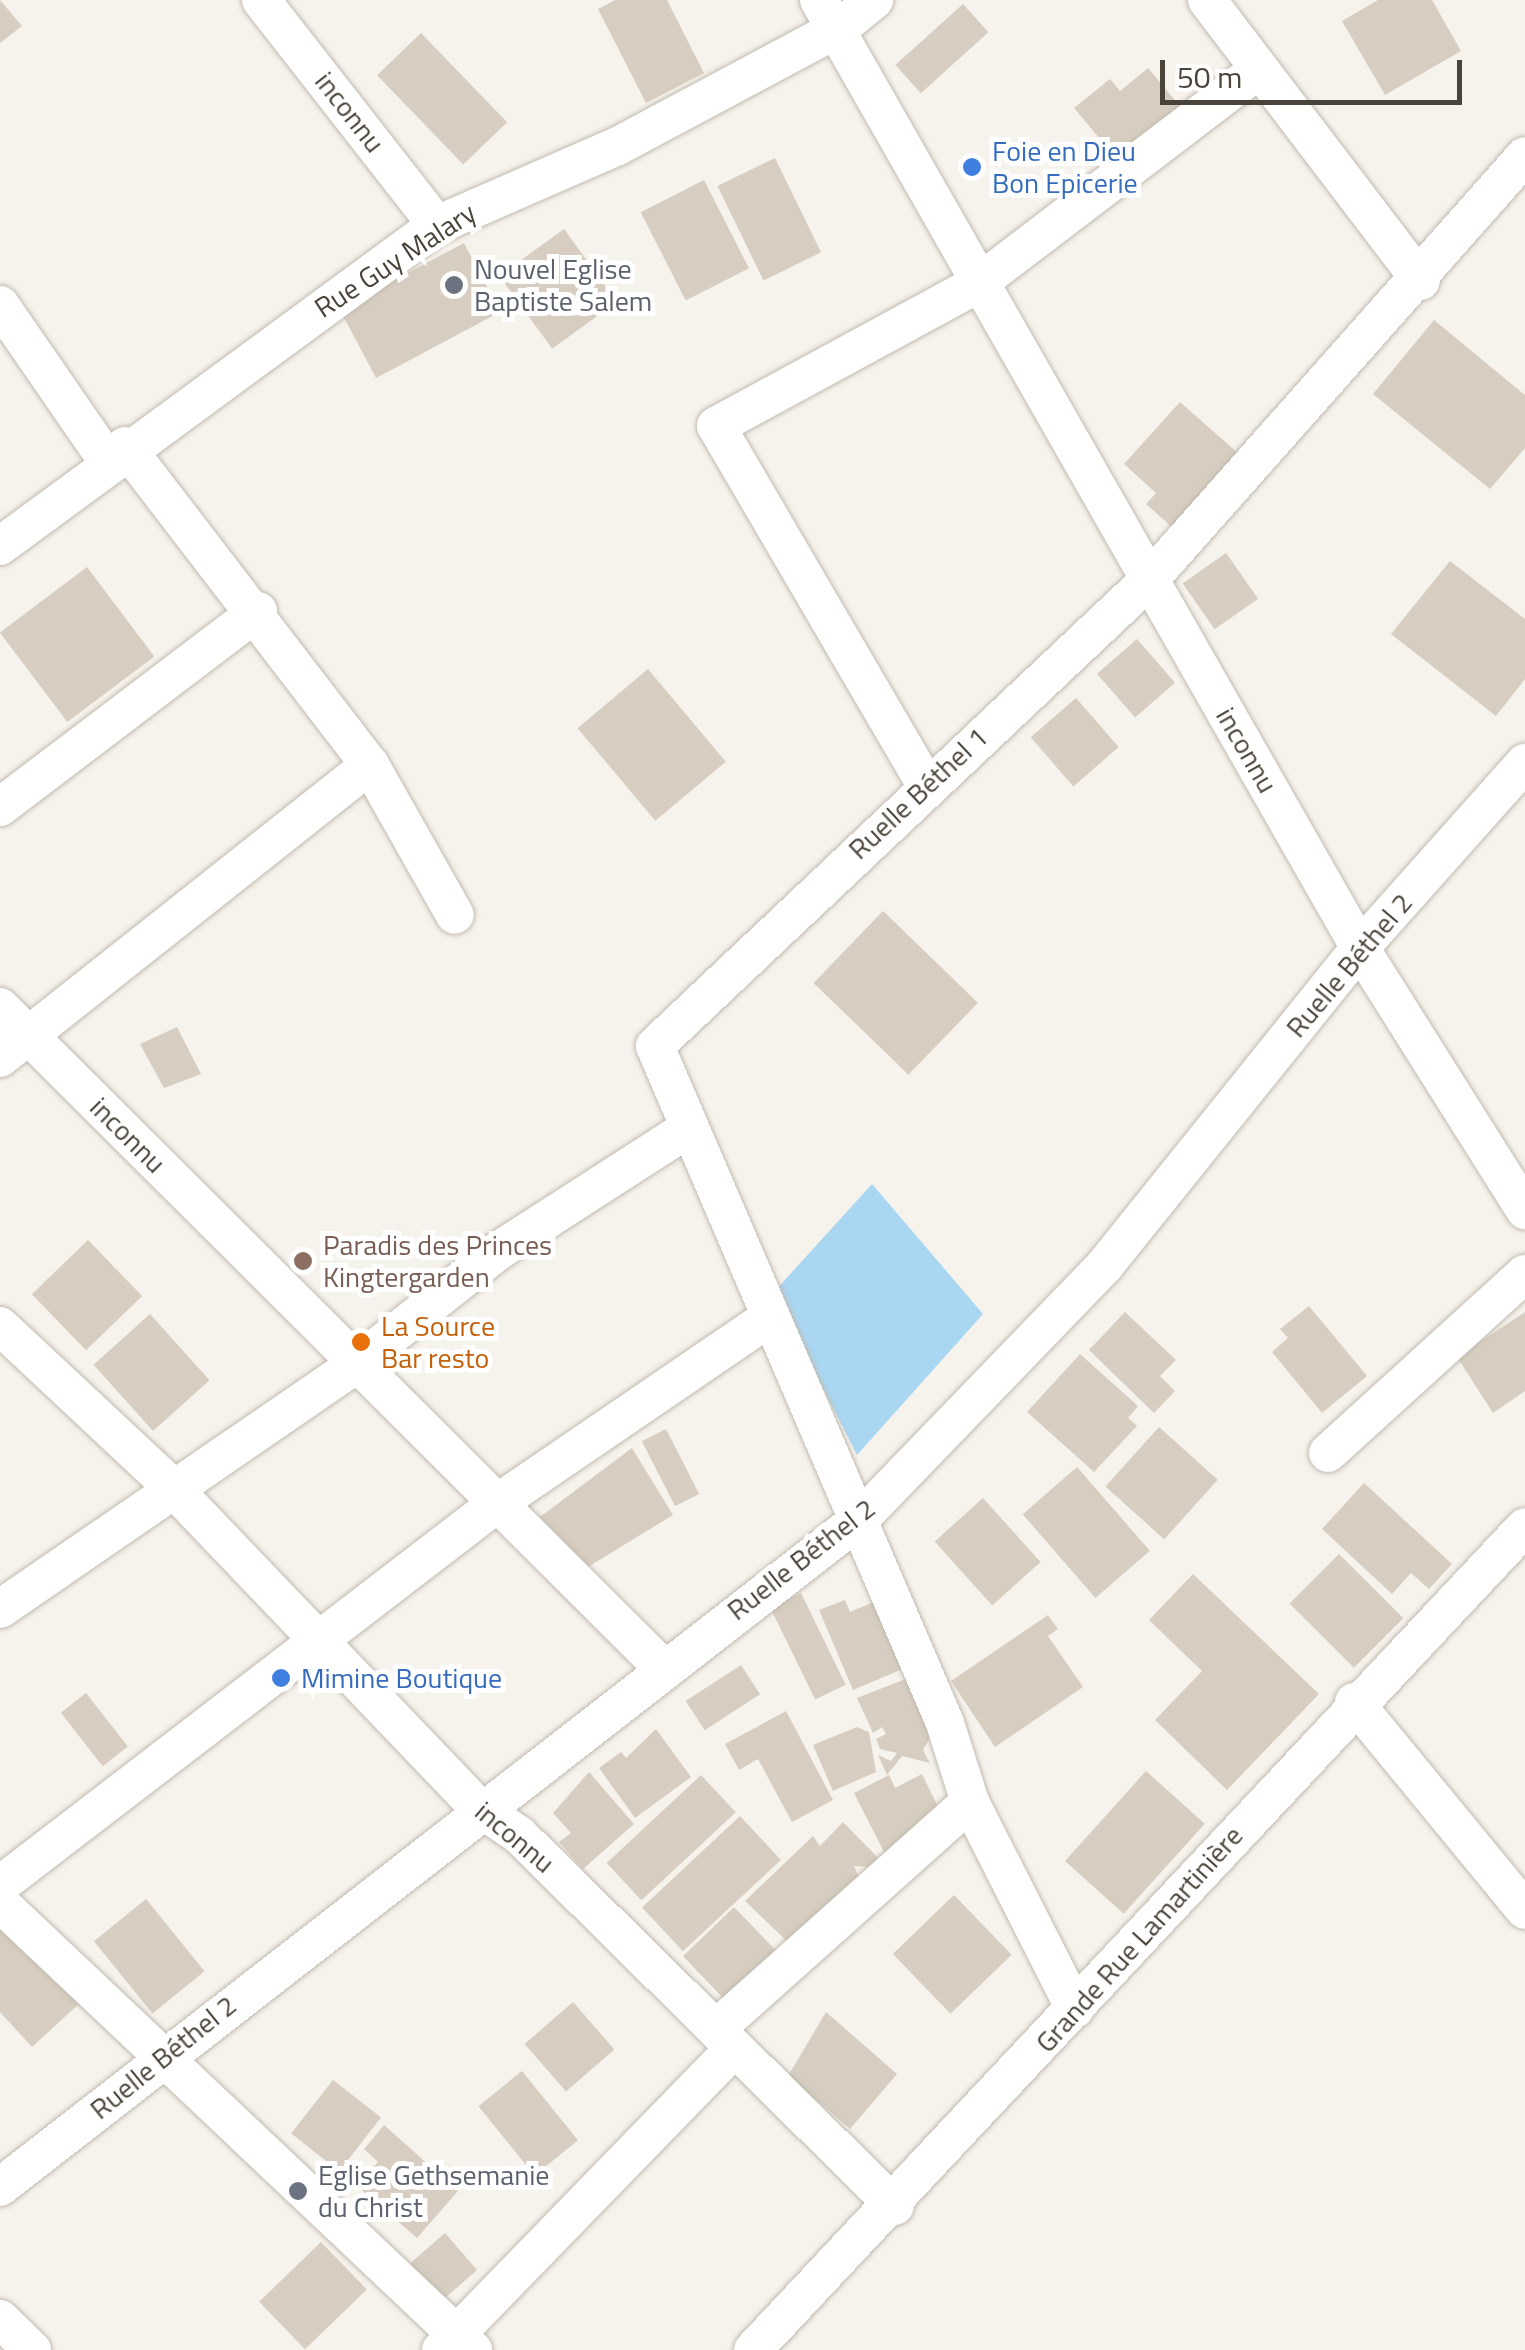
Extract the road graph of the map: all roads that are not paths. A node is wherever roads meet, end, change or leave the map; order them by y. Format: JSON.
{"nodes":[{"id":1,"x":261,"y":0,"type":"edge"},
{"id":2,"x":874,"y":0,"type":"edge"},
{"id":3,"x":1207,"y":0,"type":"edge"},
{"id":4,"x":830,"y":14,"type":"edge"},
{"id":5,"x":1256,"y":72,"type":"junction"},
{"id":6,"x":1525,"y":156,"type":"edge"},
{"id":7,"x":437,"y":226,"type":"junction"},
{"id":8,"x":1421,"y":281,"type":"junction"},
{"id":9,"x":976,"y":285,"type":"junction"},
{"id":10,"x":0,"y":304,"type":"edge"},
{"id":11,"x":116,"y":453,"type":"junction"},
{"id":12,"x":0,"y":546,"type":"edge"},
{"id":13,"x":1150,"y":579,"type":"junction"},
{"id":14,"x":258,"y":610,"type":"junction"},
{"id":15,"x":1525,"y":763,"type":"edge"},
{"id":16,"x":370,"y":765,"type":"junction"},
{"id":17,"x":926,"y":785,"type":"junction"},
{"id":18,"x":0,"y":807,"type":"edge"},
{"id":19,"x":455,"y":915,"type":"dead end"},
{"id":20,"x":1360,"y":948,"type":"junction"},
{"id":21,"x":0,"y":1007,"type":"edge"},
{"id":22,"x":14,"y":1046,"type":"edge"},
{"id":23,"x":686,"y":1130,"type":"junction"},
{"id":24,"x":1521,"y":1192,"type":"edge"},
{"id":25,"x":1525,"y":1274,"type":"edge"},
{"id":26,"x":770,"y":1317,"type":"junction"},
{"id":27,"x":0,"y":1326,"type":"edge"},
{"id":28,"x":356,"y":1364,"type":"junction"},
{"id":29,"x":1328,"y":1453,"type":"dead end"},
{"id":30,"x":170,"y":1484,"type":"junction"},
{"id":31,"x":499,"y":1502,"type":"junction"},
{"id":32,"x":860,"y":1518,"type":"junction"},
{"id":33,"x":1525,"y":1527,"type":"edge"},
{"id":34,"x":0,"y":1609,"type":"edge"},
{"id":35,"x":318,"y":1641,"type":"junction"},
{"id":36,"x":660,"y":1666,"type":"junction"},
{"id":37,"x":1354,"y":1702,"type":"junction"},
{"id":38,"x":970,"y":1802,"type":"junction"},
{"id":39,"x":478,"y":1807,"type":"junction"},
{"id":40,"x":0,"y":1885,"type":"edge"},
{"id":41,"x":0,"y":1902,"type":"edge"},
{"id":42,"x":1525,"y":1910,"type":"edge"},
{"id":43,"x":1075,"y":2009,"type":"junction"},
{"id":44,"x":726,"y":2039,"type":"junction"},
{"id":45,"x":164,"y":2055,"type":"junction"},
{"id":46,"x":0,"y":2187,"type":"edge"},
{"id":47,"x":895,"y":2206,"type":"junction"},
{"id":48,"x":0,"y":2319,"type":"edge"},
{"id":49,"x":457,"y":2345,"type":"edge"},
{"id":50,"x":32,"y":2350,"type":"edge"},
{"id":51,"x":752,"y":2350,"type":"edge"}],
"edges":[{"from":1,"to":7,"type":"street","name":"inconnu"},
{"from":2,"to":4,"type":"street","name":"Rue Guy Malary"},
{"from":3,"to":5,"type":"street"},
{"from":4,"to":7,"type":"street","name":"Rue Guy Malary"},
{"from":4,"to":9,"type":"street","name":"inconnu"},
{"from":5,"to":8,"type":"street"},
{"from":5,"to":9,"type":"street"},
{"from":6,"to":8,"type":"street","name":"Ruelle Béthel 1"},
{"from":7,"to":11,"type":"street","name":"Rue Guy Malary"},
{"from":8,"to":13,"type":"street","name":"Ruelle Béthel 1"},
{"from":9,"to":13,"type":"street","name":"inconnu"},
{"from":9,"to":17,"type":"street"},
{"from":10,"to":11,"type":"street"},
{"from":11,"to":12,"type":"street","name":"Rue Guy Malary"},
{"from":11,"to":14,"type":"street"},
{"from":13,"to":17,"type":"street","name":"Ruelle Béthel 1"},
{"from":13,"to":20,"type":"street","name":"inconnu"},
{"from":14,"to":16,"type":"street"},
{"from":14,"to":18,"type":"street"},
{"from":15,"to":20,"type":"street","name":"Ruelle Béthel 2"},
{"from":16,"to":19,"type":"street"},
{"from":16,"to":22,"type":"street"},
{"from":17,"to":23,"type":"street","name":"Ruelle Béthel 1"},
{"from":20,"to":24,"type":"street","name":"inconnu"},
{"from":20,"to":32,"type":"street","name":"Ruelle Béthel 2"},
{"from":21,"to":22,"type":"street","name":"inconnu"},
{"from":22,"to":28,"type":"street","name":"inconnu"},
{"from":23,"to":26,"type":"street","name":"Ruelle Béthel 1"},
{"from":23,"to":28,"type":"street"},
{"from":25,"to":29,"type":"street"},
{"from":26,"to":31,"type":"street"},
{"from":26,"to":32,"type":"street","name":"Ruelle Béthel 1"},
{"from":27,"to":30,"type":"street","name":"inconnu"},
{"from":28,"to":30,"type":"street"},
{"from":28,"to":31,"type":"street","name":"inconnu"},
{"from":30,"to":34,"type":"street"},
{"from":30,"to":35,"type":"street","name":"inconnu"},
{"from":31,"to":35,"type":"street"},
{"from":31,"to":36,"type":"street","name":"inconnu"},
{"from":32,"to":36,"type":"street","name":"Ruelle Béthel 2"},
{"from":32,"to":38,"type":"street"},
{"from":33,"to":37,"type":"street","name":"Grande Rue Lamartinière"},
{"from":35,"to":39,"type":"street","name":"inconnu"},
{"from":35,"to":40,"type":"street"},
{"from":36,"to":39,"type":"street","name":"Ruelle Béthel 2"},
{"from":37,"to":42,"type":"street"},
{"from":37,"to":43,"type":"street","name":"Grande Rue Lamartinière"},
{"from":38,"to":43,"type":"street"},
{"from":38,"to":44,"type":"street"},
{"from":39,"to":44,"type":"street","name":"inconnu"},
{"from":39,"to":45,"type":"street","name":"Ruelle Béthel 2"},
{"from":41,"to":45,"type":"street"},
{"from":43,"to":47,"type":"street","name":"Grande Rue Lamartinière"},
{"from":44,"to":47,"type":"street","name":"inconnu"},
{"from":44,"to":49,"type":"street"},
{"from":45,"to":46,"type":"street","name":"Ruelle Béthel 2"},
{"from":45,"to":49,"type":"street"},
{"from":47,"to":51,"type":"street","name":"Grande Rue Lamartinière"},
{"from":48,"to":50,"type":"street"}]}
